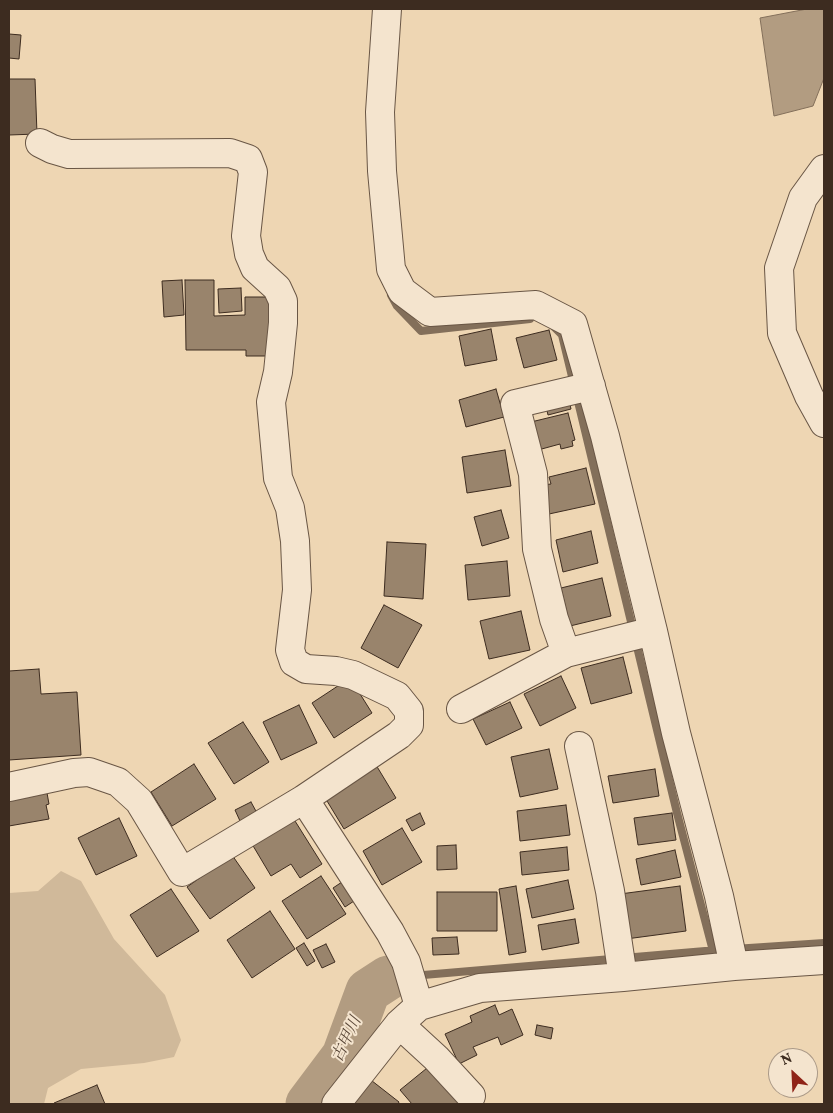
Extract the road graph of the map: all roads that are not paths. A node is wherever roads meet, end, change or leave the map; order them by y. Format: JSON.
{"nodes":[{"id":1,"x":387,"y":9,"type":"edge"},
{"id":2,"x":40,"y":143,"type":"dead end"},
{"id":3,"x":824,"y":170,"type":"edge"},
{"id":4,"x":591,"y":386,"type":"junction"},
{"id":5,"x":824,"y":422,"type":"edge"},
{"id":6,"x":653,"y":631,"type":"junction"},
{"id":7,"x":566,"y":653,"type":"junction"},
{"id":8,"x":461,"y":709,"type":"dead end"},
{"id":9,"x":579,"y":746,"type":"dead end"},
{"id":10,"x":9,"y":787,"type":"edge"},
{"id":11,"x":304,"y":799,"type":"junction"},
{"id":12,"x":824,"y":960,"type":"edge"},
{"id":13,"x":734,"y":966,"type":"junction"},
{"id":14,"x":624,"y":978,"type":"junction"},
{"id":15,"x":419,"y":1006,"type":"junction"},
{"id":16,"x":399,"y":1024,"type":"junction"},
{"id":17,"x":471,"y":1096,"type":"dead end"},
{"id":18,"x":336,"y":1104,"type":"edge"}],
"edges":[{"from":1,"to":4,"type":"street"},
{"from":2,"to":11,"type":"street"},
{"from":3,"to":5,"type":"street"},
{"from":4,"to":6,"type":"street"},
{"from":4,"to":7,"type":"street"},
{"from":6,"to":7,"type":"street"},
{"from":6,"to":13,"type":"street"},
{"from":7,"to":8,"type":"street"},
{"from":9,"to":14,"type":"street"},
{"from":10,"to":11,"type":"street"},
{"from":11,"to":15,"type":"street"},
{"from":12,"to":13,"type":"street"},
{"from":13,"to":14,"type":"street"},
{"from":14,"to":15,"type":"street"},
{"from":15,"to":16,"type":"street"},
{"from":16,"to":17,"type":"street"},
{"from":16,"to":18,"type":"street"}]}
